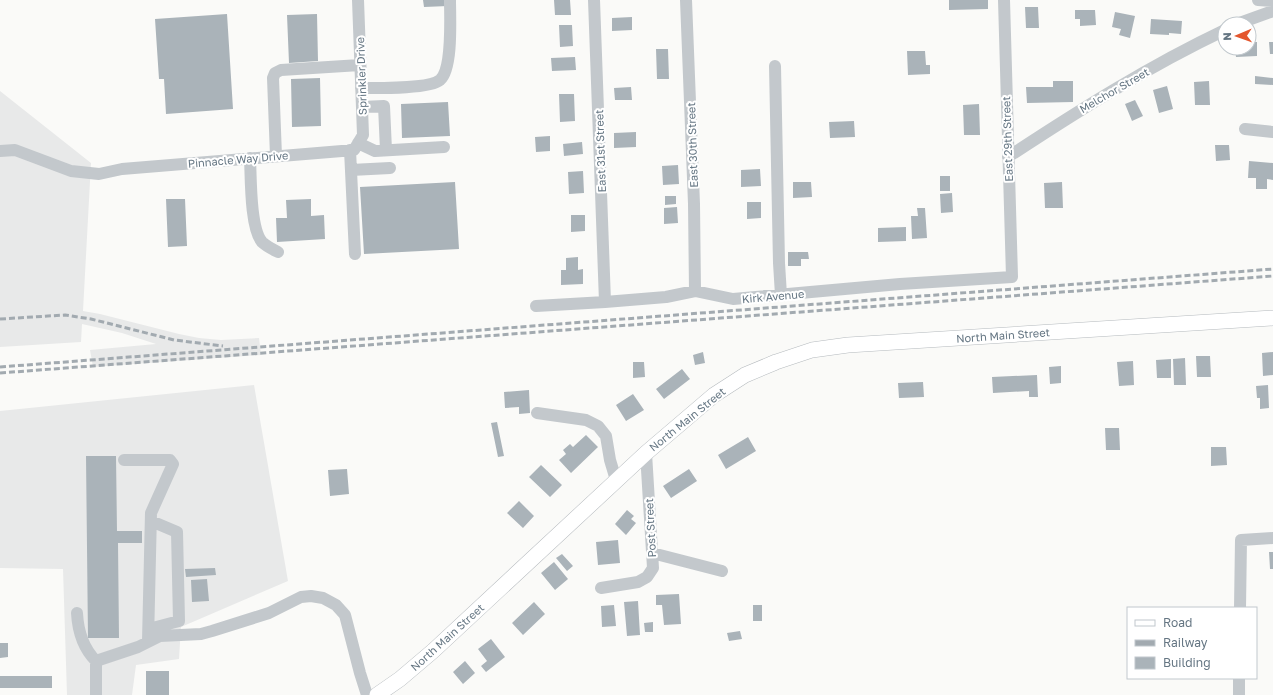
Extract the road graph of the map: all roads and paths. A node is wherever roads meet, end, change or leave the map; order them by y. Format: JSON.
{"nodes":[{"id":1,"x":358,"y":0,"type":"edge"},
{"id":2,"x":450,"y":0,"type":"edge"},
{"id":3,"x":594,"y":0,"type":"edge"},
{"id":4,"x":686,"y":0,"type":"edge"},
{"id":5,"x":1004,"y":0,"type":"edge"},
{"id":6,"x":1258,"y":0,"type":"edge"},
{"id":7,"x":1273,"y":1,"type":"edge"},
{"id":8,"x":1273,"y":11,"type":"edge"},
{"id":9,"x":1257,"y":17,"type":"edge"},
{"id":10,"x":1217,"y":34,"type":"edge"},
{"id":11,"x":360,"y":65,"type":"junction"},
{"id":12,"x":775,"y":66,"type":"dead end"},
{"id":13,"x":361,"y":88,"type":"junction"},
{"id":14,"x":362,"y":107,"type":"junction"},
{"id":15,"x":1245,"y":129,"type":"dead end"},
{"id":16,"x":1273,"y":132,"type":"edge"},
{"id":17,"x":444,"y":147,"type":"dead end"},
{"id":18,"x":354,"y":148,"type":"junction"},
{"id":19,"x":386,"y":150,"type":"junction"},
{"id":20,"x":0,"y":151,"type":"edge"},
{"id":21,"x":276,"y":156,"type":"junction"},
{"id":22,"x":1008,"y":157,"type":"junction"},
{"id":23,"x":250,"y":158,"type":"junction"},
{"id":24,"x":390,"y":168,"type":"dead end"},
{"id":25,"x":351,"y":170,"type":"junction"},
{"id":26,"x":278,"y":252,"type":"dead end"},
{"id":27,"x":355,"y":254,"type":"dead end"},
{"id":28,"x":1012,"y":277,"type":"joint"},
{"id":29,"x":695,"y":291,"type":"junction"},
{"id":30,"x":781,"y":295,"type":"junction"},
{"id":31,"x":605,"y":302,"type":"junction"},
{"id":32,"x":536,"y":306,"type":"dead end"},
{"id":33,"x":1273,"y":318,"type":"edge"},
{"id":34,"x":537,"y":413,"type":"dead end"},
{"id":35,"x":646,"y":453,"type":"junction"},
{"id":36,"x":124,"y":460,"type":"dead end"},
{"id":37,"x":616,"y":480,"type":"junction"},
{"id":38,"x":150,"y":521,"type":"junction"},
{"id":39,"x":1273,"y":538,"type":"edge"},
{"id":40,"x":652,"y":553,"type":"junction"},
{"id":41,"x":722,"y":571,"type":"dead end"},
{"id":42,"x":601,"y":588,"type":"dead end"},
{"id":43,"x":1240,"y":607,"type":"edge"},
{"id":44,"x":77,"y":613,"type":"dead end"},
{"id":45,"x":149,"y":635,"type":"junction"},
{"id":46,"x":96,"y":662,"type":"junction"},
{"id":47,"x":1239,"y":679,"type":"edge"},
{"id":48,"x":96,"y":695,"type":"edge"},
{"id":49,"x":367,"y":695,"type":"edge"},
{"id":50,"x":378,"y":695,"type":"edge"},
{"id":51,"x":1239,"y":695,"type":"edge"}],
"edges":[{"from":1,"to":11,"type":"street","name":"Sprinkler Drive"},
{"from":2,"to":13,"type":"street"},
{"from":3,"to":31,"type":"street","name":"East 31st Street"},
{"from":4,"to":29,"type":"street","name":"East 30th Street"},
{"from":5,"to":22,"type":"street","name":"East 29th Street"},
{"from":6,"to":7,"type":"street"},
{"from":8,"to":9,"type":"street"},
{"from":10,"to":22,"type":"street","name":"Melchor Street"},
{"from":11,"to":13,"type":"street","name":"Sprinkler Drive"},
{"from":11,"to":21,"type":"street"},
{"from":12,"to":30,"type":"street"},
{"from":13,"to":14,"type":"street","name":"Sprinkler Drive"},
{"from":14,"to":18,"type":"street","name":"Sprinkler Drive"},
{"from":14,"to":19,"type":"street"},
{"from":15,"to":16,"type":"street"},
{"from":17,"to":19,"type":"street"},
{"from":18,"to":19,"type":"street"},
{"from":18,"to":21,"type":"street","name":"Pinnacle Way Drive"},
{"from":18,"to":25,"type":"street","name":"Sprinkler Drive"},
{"from":20,"to":23,"type":"street","name":"Pinnacle Way Drive"},
{"from":21,"to":23,"type":"street","name":"Pinnacle Way Drive"},
{"from":22,"to":28,"type":"street","name":"East 29th Street"},
{"from":23,"to":26,"type":"street"},
{"from":24,"to":25,"type":"street"},
{"from":25,"to":27,"type":"street","name":"Sprinkler Drive"},
{"from":28,"to":30,"type":"street","name":"Kirk Avenue"},
{"from":29,"to":30,"type":"street","name":"Kirk Avenue"},
{"from":29,"to":31,"type":"street","name":"Kirk Avenue"},
{"from":31,"to":32,"type":"street","name":"Kirk Avenue"},
{"from":33,"to":35,"type":"main road","name":"North Main Street"},
{"from":34,"to":37,"type":"street"},
{"from":35,"to":37,"type":"main road","name":"North Main Street"},
{"from":35,"to":40,"type":"street","name":"Post Street"},
{"from":36,"to":38,"type":"street"},
{"from":37,"to":50,"type":"main road","name":"North Main Street"},
{"from":38,"to":45,"type":"street"},
{"from":38,"to":45,"type":"street"},
{"from":39,"to":43,"type":"street"},
{"from":40,"to":41,"type":"street"},
{"from":40,"to":42,"type":"street","name":"Post Street"},
{"from":44,"to":46,"type":"street"},
{"from":45,"to":46,"type":"street"},
{"from":45,"to":49,"type":"street"},
{"from":46,"to":48,"type":"street"},
{"from":47,"to":51,"type":"street"}]}
